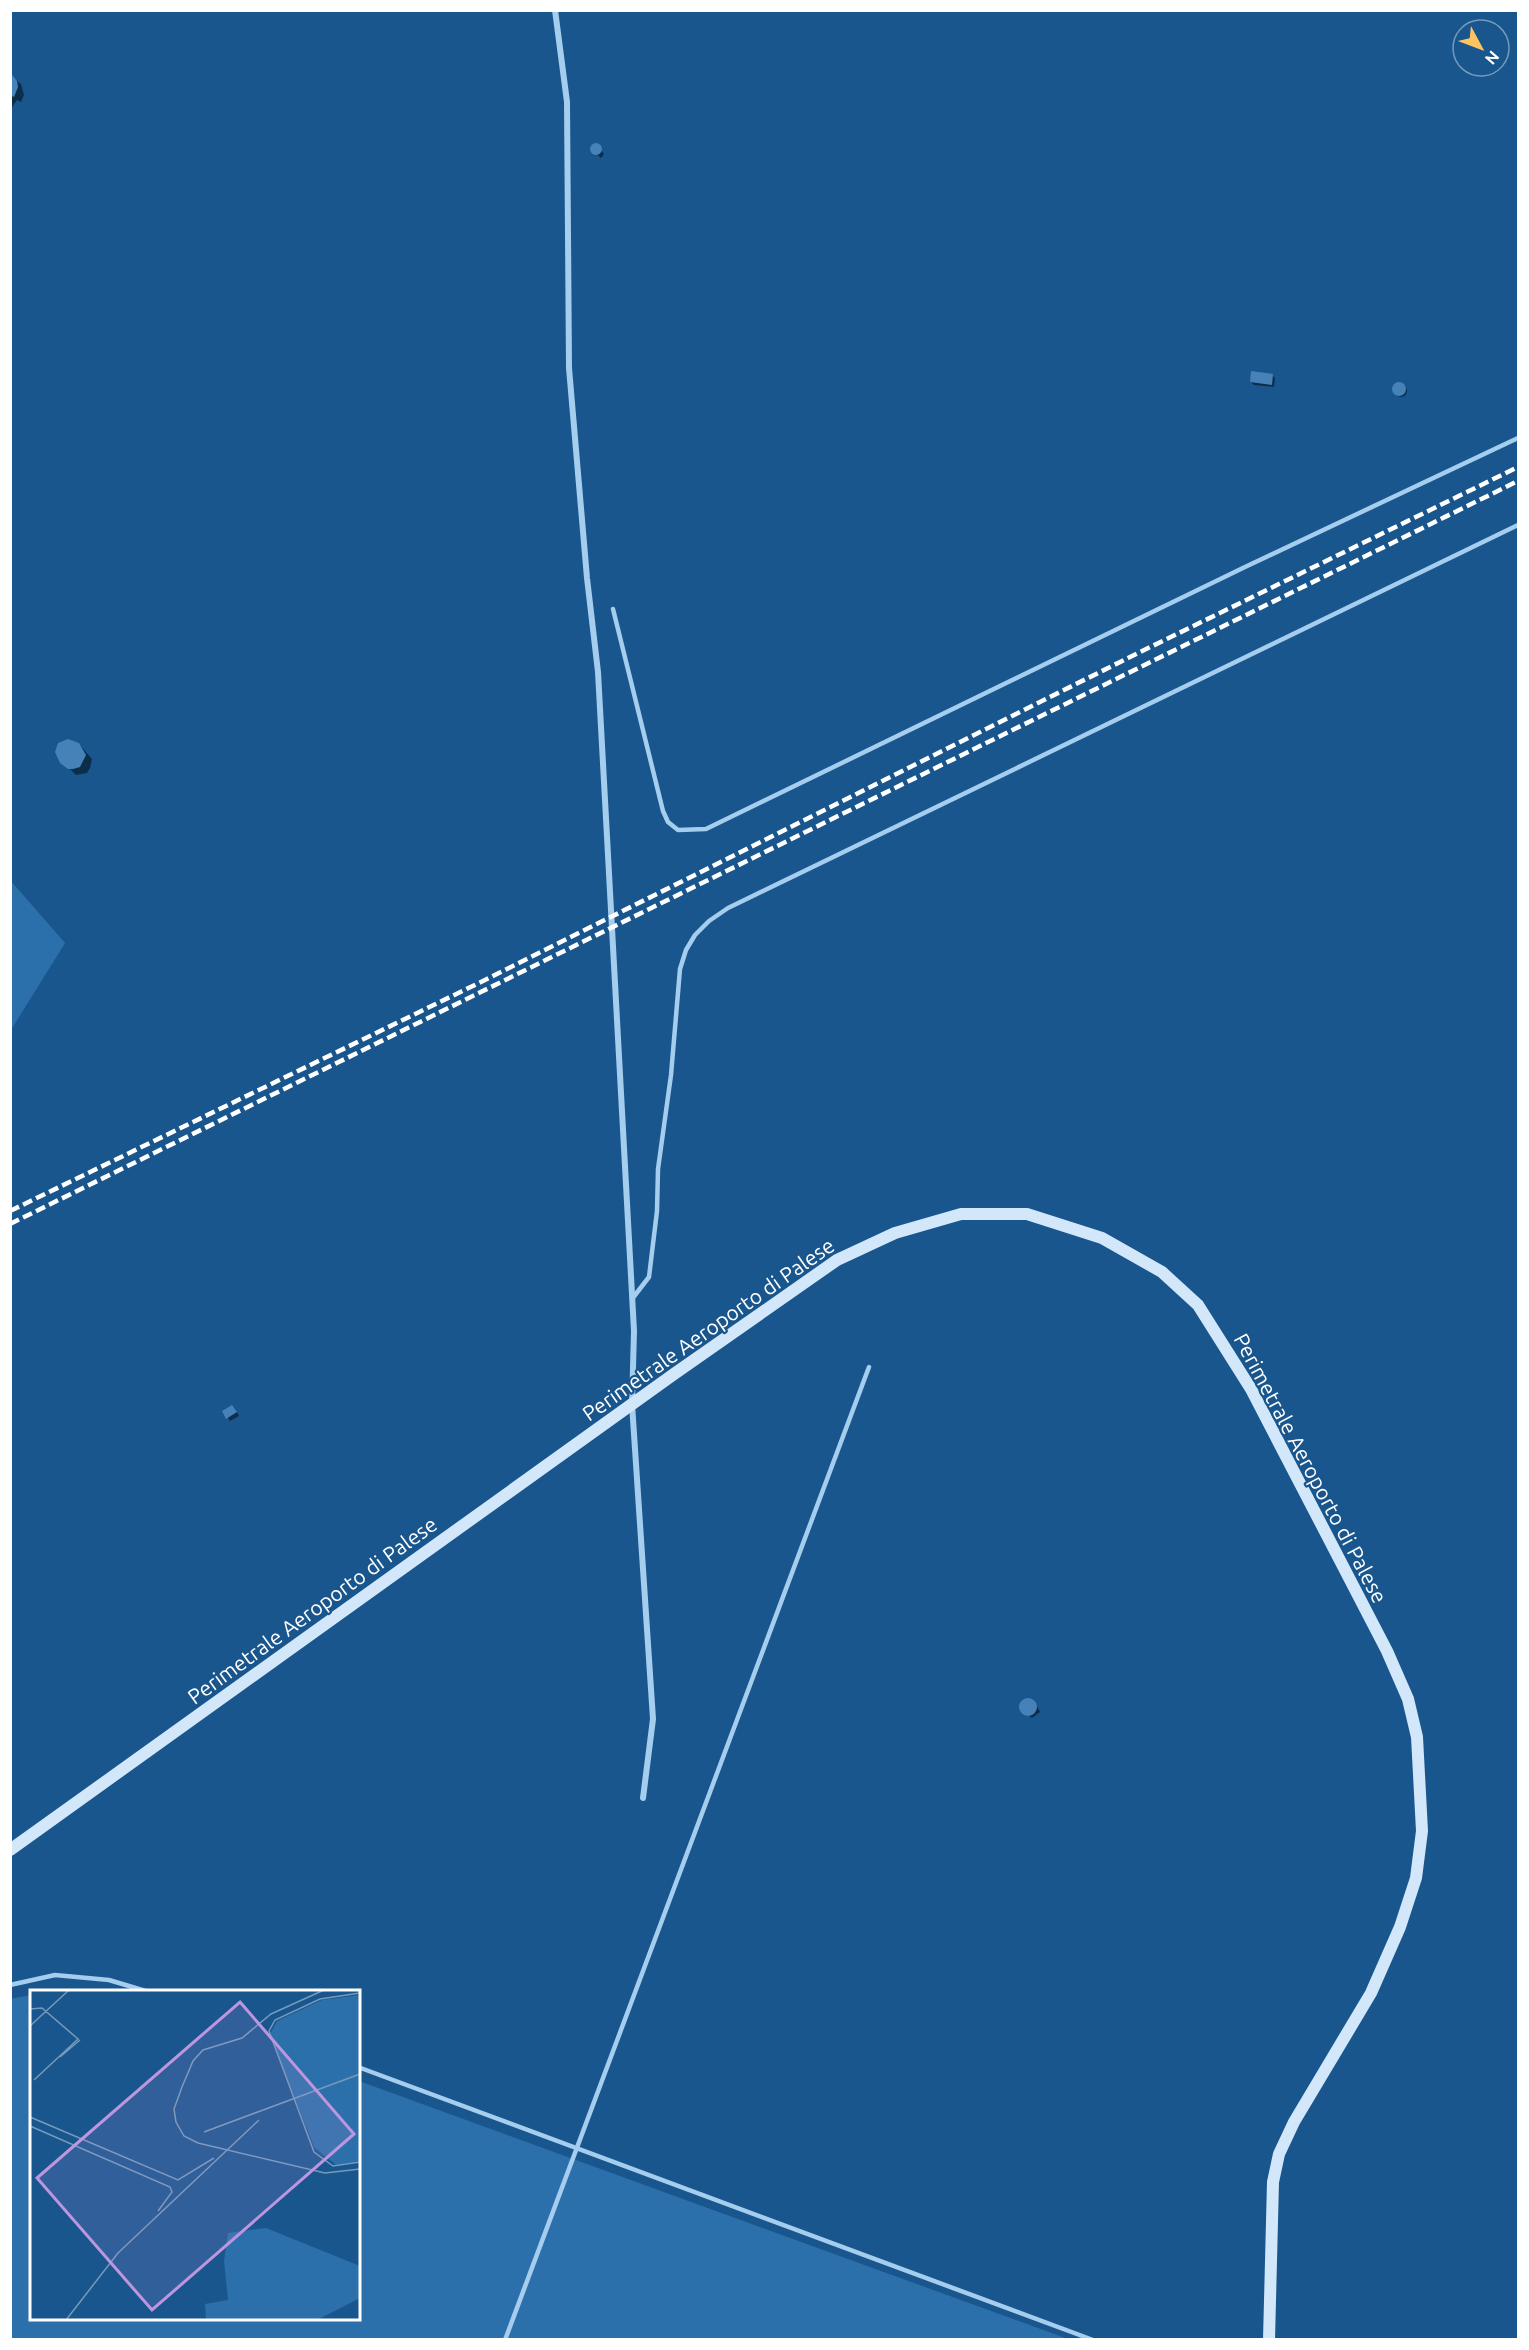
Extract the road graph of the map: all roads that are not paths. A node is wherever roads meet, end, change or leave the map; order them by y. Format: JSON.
{"nodes":[{"id":1,"x":555,"y":10,"type":"edge"},
{"id":2,"x":1518,"y":438,"type":"edge"},
{"id":3,"x":1518,"y":525,"type":"edge"},
{"id":4,"x":613,"y":609,"type":"dead end"},
{"id":5,"x":632,"y":1300,"type":"junction"},
{"id":6,"x":869,"y":1367,"type":"dead end"},
{"id":7,"x":632,"y":1404,"type":"junction"},
{"id":8,"x":643,"y":1798,"type":"dead end"},
{"id":9,"x":10,"y":1850,"type":"edge"},
{"id":10,"x":10,"y":1985,"type":"edge"},
{"id":11,"x":142,"y":1990,"type":"edge"},
{"id":12,"x":360,"y":2068,"type":"edge"},
{"id":13,"x":576,"y":2146,"type":"junction"},
{"id":14,"x":505,"y":2340,"type":"edge"},
{"id":15,"x":1093,"y":2340,"type":"edge"},
{"id":16,"x":1269,"y":2340,"type":"edge"}],
"edges":[{"from":1,"to":5,"type":"street"},
{"from":2,"to":4,"type":"lane"},
{"from":3,"to":5,"type":"lane"},
{"from":5,"to":7,"type":"street"},
{"from":6,"to":13,"type":"lane"},
{"from":7,"to":8,"type":"street"},
{"from":7,"to":9,"type":"street","name":"Perimetrale Aeroporto di Palese"},
{"from":7,"to":16,"type":"street","name":"Perimetrale Aeroporto di Palese"},
{"from":10,"to":11,"type":"lane"},
{"from":12,"to":13,"type":"lane"},
{"from":13,"to":14,"type":"lane"},
{"from":13,"to":15,"type":"lane"}]}
